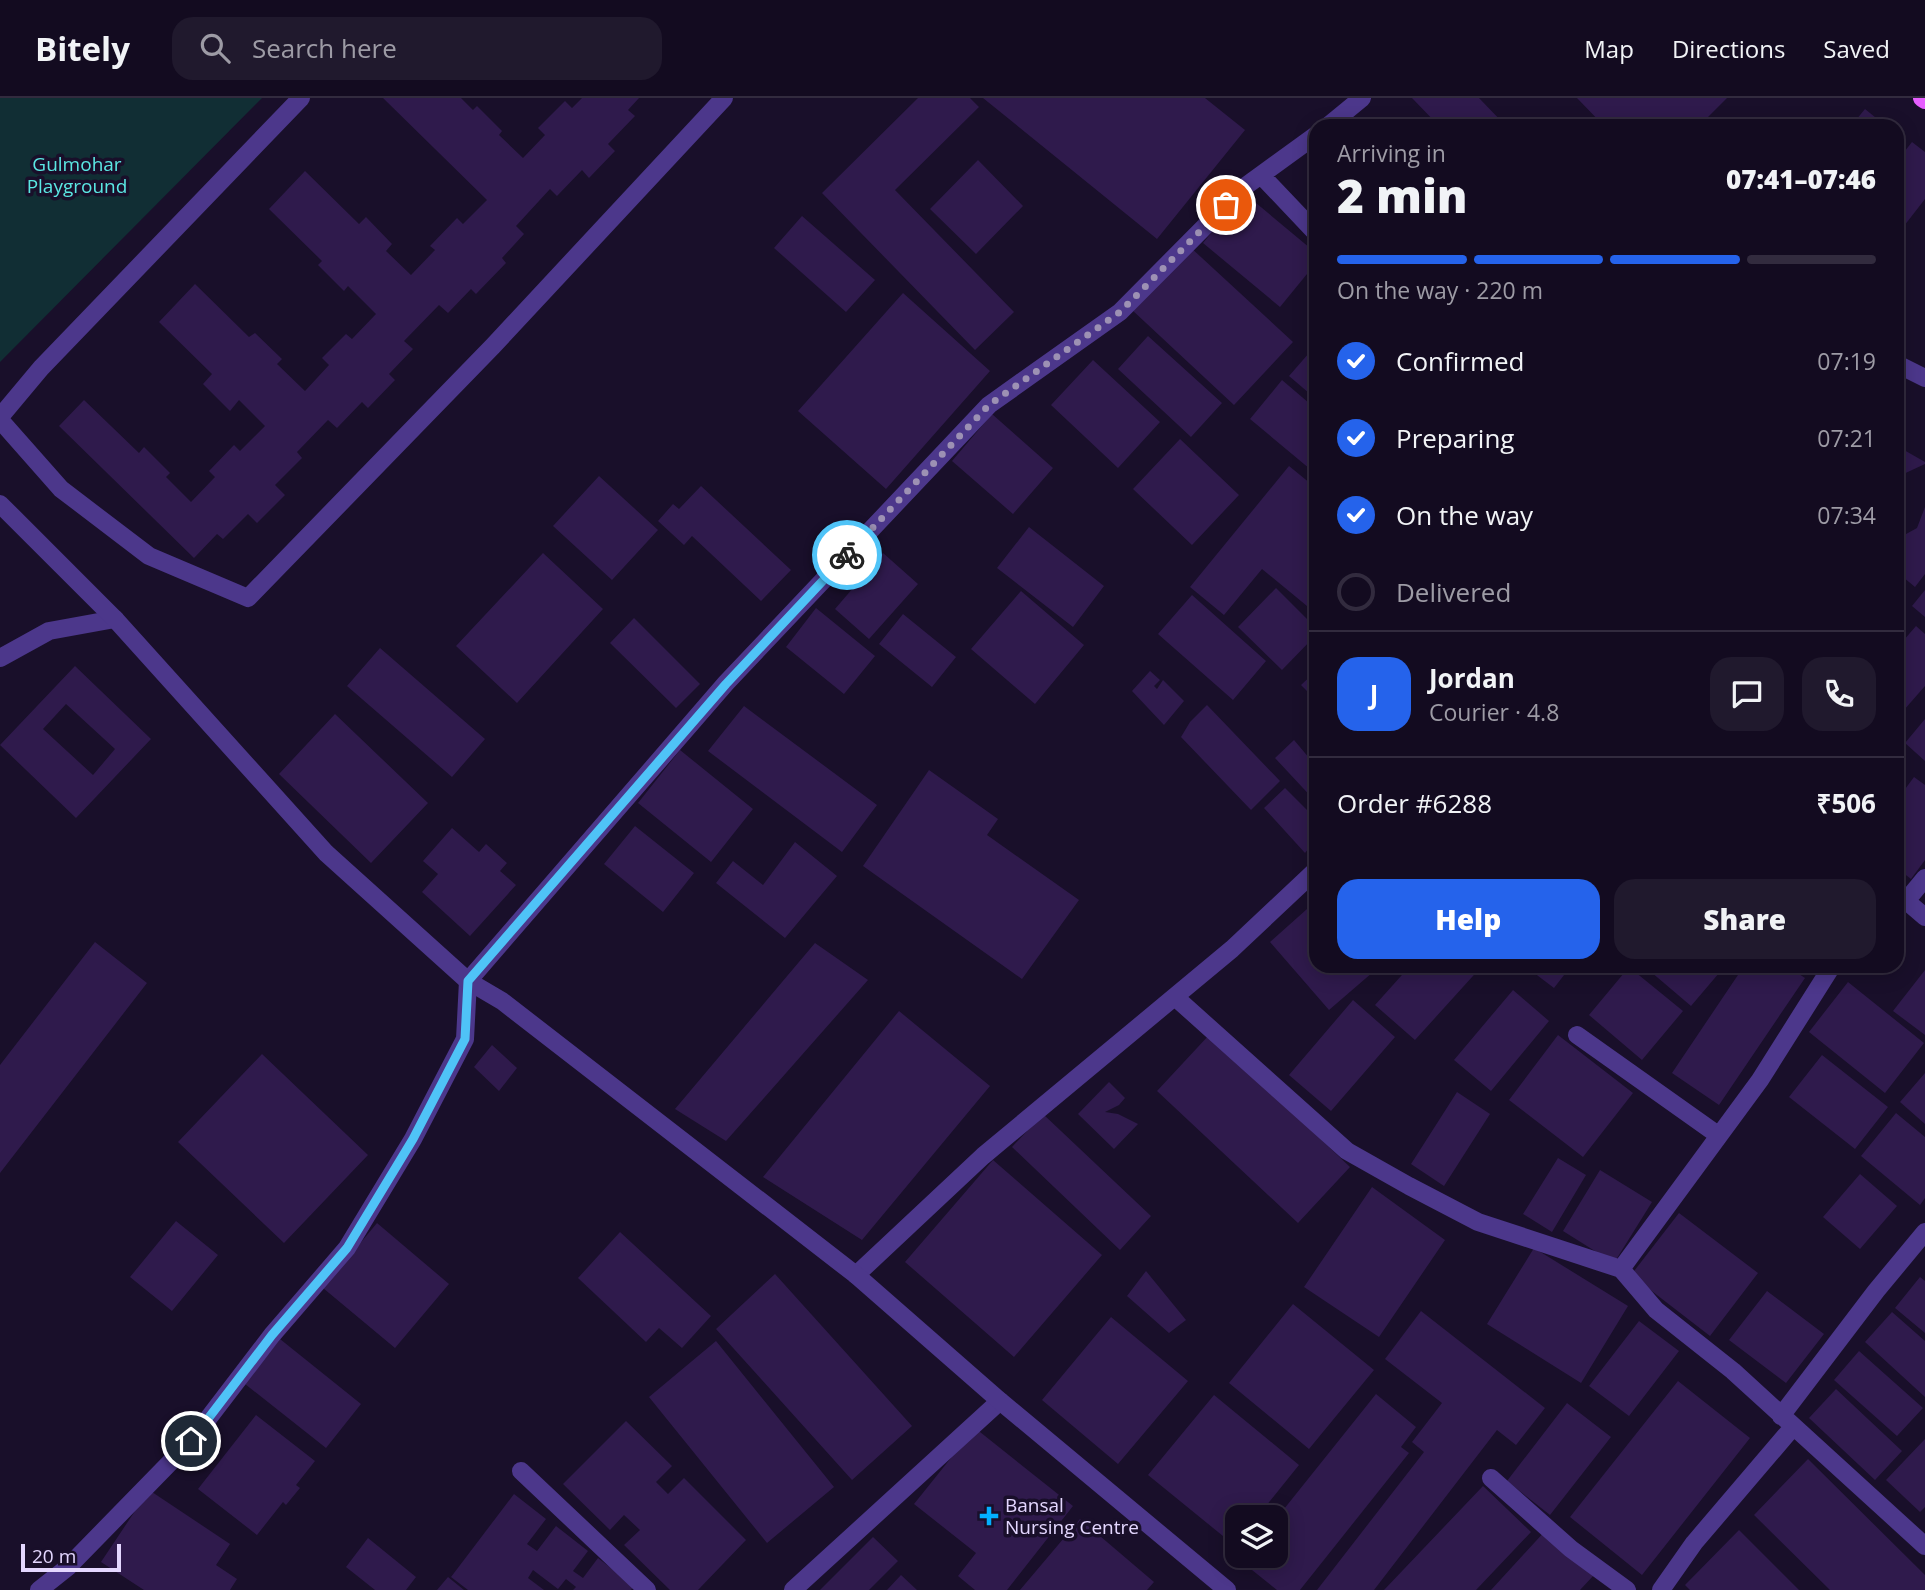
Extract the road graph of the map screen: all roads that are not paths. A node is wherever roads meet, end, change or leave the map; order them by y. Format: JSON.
{"nodes":[{"id":1,"x":300,"y":98,"type":"edge"},
{"id":2,"x":724,"y":98,"type":"edge"},
{"id":3,"x":1362,"y":98,"type":"edge"},
{"id":4,"x":1336,"y":119,"type":"edge"},
{"id":5,"x":1309,"y":140,"type":"edge"},
{"id":6,"x":1261,"y":174,"type":"junction"},
{"id":7,"x":1309,"y":225,"type":"edge"},
{"id":8,"x":1904,"y":368,"type":"edge"},
{"id":9,"x":1925,"y":378,"type":"edge"},
{"id":10,"x":0,"y":418,"type":"edge"},
{"id":11,"x":0,"y":505,"type":"edge"},
{"id":12,"x":115,"y":619,"type":"junction"},
{"id":13,"x":0,"y":658,"type":"edge"},
{"id":14,"x":1309,"y":877,"type":"edge"},
{"id":15,"x":1925,"y":878,"type":"edge"},
{"id":16,"x":1904,"y":895,"type":"edge"},
{"id":17,"x":1904,"y":900,"type":"edge"},
{"id":18,"x":1925,"y":917,"type":"edge"},
{"id":19,"x":1828,"y":973,"type":"edge"},
{"id":20,"x":468,"y":981,"type":"junction"},
{"id":21,"x":1175,"y":997,"type":"junction"},
{"id":22,"x":1577,"y":1035,"type":"dead end"},
{"id":23,"x":1718,"y":1135,"type":"junction"},
{"id":24,"x":1925,"y":1232,"type":"edge"},
{"id":25,"x":1621,"y":1269,"type":"junction"},
{"id":26,"x":856,"y":1275,"type":"junction"},
{"id":27,"x":1000,"y":1401,"type":"junction"},
{"id":28,"x":1787,"y":1421,"type":"junction"},
{"id":29,"x":521,"y":1471,"type":"dead end"},
{"id":30,"x":1491,"y":1478,"type":"dead end"},
{"id":31,"x":1925,"y":1546,"type":"edge"},
{"id":32,"x":39,"y":1590,"type":"edge"},
{"id":33,"x":647,"y":1590,"type":"edge"},
{"id":34,"x":793,"y":1590,"type":"edge"},
{"id":35,"x":1227,"y":1590,"type":"edge"},
{"id":36,"x":1627,"y":1590,"type":"edge"},
{"id":37,"x":1661,"y":1590,"type":"edge"}],
"edges":[{"from":1,"to":10,"type":"street"},
{"from":2,"to":10,"type":"street"},
{"from":3,"to":4,"type":"street"},
{"from":5,"to":6,"type":"street"},
{"from":6,"to":7,"type":"street"},
{"from":6,"to":20,"type":"street"},
{"from":8,"to":9,"type":"street"},
{"from":11,"to":12,"type":"street"},
{"from":12,"to":13,"type":"street"},
{"from":12,"to":20,"type":"street"},
{"from":14,"to":21,"type":"street"},
{"from":15,"to":16,"type":"street"},
{"from":17,"to":18,"type":"street"},
{"from":19,"to":23,"type":"street"},
{"from":20,"to":26,"type":"street"},
{"from":20,"to":32,"type":"street"},
{"from":21,"to":25,"type":"street"},
{"from":21,"to":26,"type":"street"},
{"from":22,"to":23,"type":"street"},
{"from":23,"to":25,"type":"street"},
{"from":24,"to":28,"type":"street"},
{"from":25,"to":28,"type":"street"},
{"from":26,"to":27,"type":"street"},
{"from":27,"to":34,"type":"street"},
{"from":27,"to":35,"type":"street"},
{"from":28,"to":31,"type":"street"},
{"from":28,"to":37,"type":"street"},
{"from":29,"to":33,"type":"street"},
{"from":30,"to":36,"type":"street"}]}
